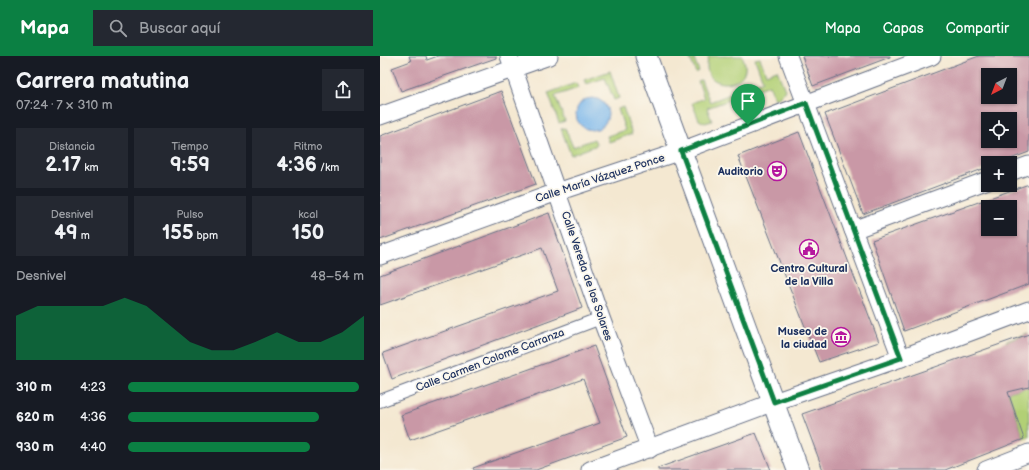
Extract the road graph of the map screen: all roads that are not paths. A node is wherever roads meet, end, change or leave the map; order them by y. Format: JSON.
{"nodes":[{"id":1,"x":549,"y":56,"type":"edge"},
{"id":2,"x":646,"y":56,"type":"edge"},
{"id":3,"x":788,"y":56,"type":"edge"},
{"id":4,"x":932,"y":56,"type":"edge"},
{"id":5,"x":512,"y":62,"type":"edge"},
{"id":6,"x":806,"y":103,"type":"junction"},
{"id":7,"x":380,"y":116,"type":"edge"},
{"id":8,"x":681,"y":151,"type":"junction"},
{"id":9,"x":1029,"y":165,"type":"edge"},
{"id":10,"x":1017,"y":169,"type":"edge"},
{"id":11,"x":981,"y":183,"type":"edge"},
{"id":12,"x":557,"y":192,"type":"junction"},
{"id":13,"x":853,"y":230,"type":"junction"},
{"id":14,"x":380,"y":256,"type":"edge"},
{"id":15,"x":1029,"y":310,"type":"edge"},
{"id":16,"x":601,"y":318,"type":"junction"},
{"id":17,"x":901,"y":358,"type":"junction"},
{"id":18,"x":380,"y":401,"type":"edge"},
{"id":19,"x":774,"y":402,"type":"junction"},
{"id":20,"x":650,"y":449,"type":"junction"},
{"id":21,"x":1029,"y":453,"type":"edge"},
{"id":22,"x":590,"y":470,"type":"edge"},
{"id":23,"x":798,"y":470,"type":"edge"},
{"id":24,"x":986,"y":470,"type":"edge"}],
"edges":[{"from":1,"to":5,"type":"street"},
{"from":2,"to":8,"type":"street"},
{"from":3,"to":6,"type":"street"},
{"from":4,"to":6,"type":"street","name":"Calle María Vázquez Ponce"},
{"from":5,"to":7,"type":"street"},
{"from":5,"to":12,"type":"street","name":"Calle Vereda de los Solares"},
{"from":6,"to":8,"type":"street","name":"Calle María Vázquez Ponce"},
{"from":6,"to":13,"type":"street"},
{"from":8,"to":12,"type":"street","name":"Calle María Vázquez Ponce"},
{"from":8,"to":19,"type":"street"},
{"from":9,"to":10,"type":"street"},
{"from":11,"to":13,"type":"street"},
{"from":12,"to":14,"type":"street","name":"Calle María Vázquez Ponce"},
{"from":12,"to":16,"type":"street","name":"Calle Vereda de los Solares"},
{"from":13,"to":17,"type":"street"},
{"from":15,"to":17,"type":"street"},
{"from":16,"to":18,"type":"street","name":"Calle Carmen Colomé Carranza"},
{"from":16,"to":20,"type":"street","name":"Calle Vereda de los Solares"},
{"from":17,"to":19,"type":"street"},
{"from":19,"to":20,"type":"street"},
{"from":19,"to":23,"type":"street"},
{"from":20,"to":22,"type":"street"},
{"from":21,"to":24,"type":"street"}]}
